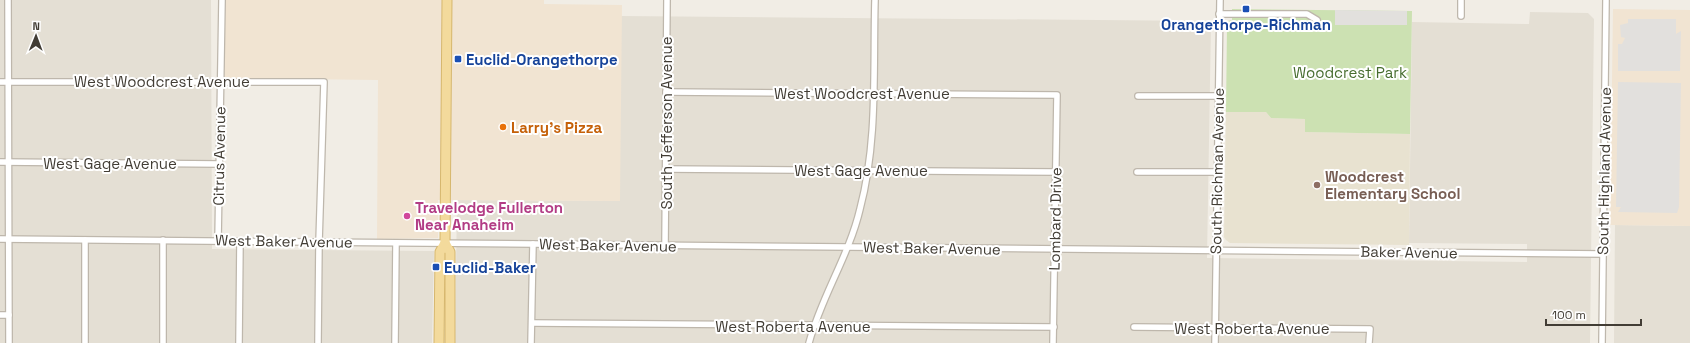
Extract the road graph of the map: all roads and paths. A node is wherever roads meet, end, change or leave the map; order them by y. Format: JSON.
{"nodes":[{"id":1,"x":8,"y":0,"type":"edge"},
{"id":2,"x":222,"y":0,"type":"edge"},
{"id":3,"x":447,"y":0,"type":"edge"},
{"id":4,"x":667,"y":0,"type":"edge"},
{"id":5,"x":875,"y":0,"type":"edge"},
{"id":6,"x":1220,"y":0,"type":"edge"},
{"id":7,"x":1461,"y":0,"type":"edge"},
{"id":8,"x":1606,"y":0,"type":"edge"},
{"id":9,"x":1220,"y":14,"type":"junction"},
{"id":10,"x":1461,"y":16,"type":"dead end"},
{"id":11,"x":1317,"y":20,"type":"dead end"},
{"id":12,"x":221,"y":81,"type":"junction"},
{"id":13,"x":0,"y":82,"type":"edge"},
{"id":14,"x":8,"y":82,"type":"junction"},
{"id":15,"x":666,"y":92,"type":"junction"},
{"id":16,"x":874,"y":93,"type":"junction"},
{"id":17,"x":1057,"y":94,"type":"joint"},
{"id":18,"x":1138,"y":96,"type":"dead end"},
{"id":19,"x":1219,"y":96,"type":"junction"},
{"id":20,"x":0,"y":162,"type":"edge"},
{"id":21,"x":8,"y":163,"type":"junction"},
{"id":22,"x":219,"y":164,"type":"junction"},
{"id":23,"x":666,"y":169,"type":"junction"},
{"id":24,"x":867,"y":170,"type":"junction"},
{"id":25,"x":1056,"y":172,"type":"junction"},
{"id":26,"x":1136,"y":172,"type":"dead end"},
{"id":27,"x":1218,"y":172,"type":"junction"},
{"id":28,"x":0,"y":239,"type":"edge"},
{"id":29,"x":8,"y":239,"type":"junction"},
{"id":30,"x":85,"y":240,"type":"junction"},
{"id":31,"x":163,"y":240,"type":"junction"},
{"id":32,"x":218,"y":241,"type":"junction"},
{"id":33,"x":240,"y":241,"type":"junction"},
{"id":34,"x":319,"y":242,"type":"junction"},
{"id":35,"x":396,"y":243,"type":"junction"},
{"id":36,"x":445,"y":243,"type":"junction"},
{"id":37,"x":533,"y":244,"type":"junction"},
{"id":38,"x":665,"y":245,"type":"junction"},
{"id":39,"x":848,"y":247,"type":"junction"},
{"id":40,"x":1055,"y":249,"type":"junction"},
{"id":41,"x":1216,"y":250,"type":"junction"},
{"id":42,"x":1603,"y":254,"type":"junction"},
{"id":43,"x":0,"y":315,"type":"edge"},
{"id":44,"x":8,"y":315,"type":"junction"},
{"id":45,"x":532,"y":323,"type":"junction"},
{"id":46,"x":813,"y":327,"type":"junction"},
{"id":47,"x":1054,"y":327,"type":"junction"},
{"id":48,"x":1134,"y":327,"type":"dead end"},
{"id":49,"x":1215,"y":327,"type":"junction"},
{"id":50,"x":9,"y":343,"type":"edge"},
{"id":51,"x":85,"y":343,"type":"edge"},
{"id":52,"x":163,"y":343,"type":"edge"},
{"id":53,"x":239,"y":343,"type":"edge"},
{"id":54,"x":318,"y":343,"type":"edge"},
{"id":55,"x":395,"y":343,"type":"edge"},
{"id":56,"x":439,"y":343,"type":"edge"},
{"id":57,"x":450,"y":343,"type":"edge"},
{"id":58,"x":532,"y":343,"type":"edge"},
{"id":59,"x":809,"y":343,"type":"edge"},
{"id":60,"x":1053,"y":343,"type":"edge"},
{"id":61,"x":1215,"y":343,"type":"edge"},
{"id":62,"x":1370,"y":343,"type":"edge"},
{"id":63,"x":1602,"y":343,"type":"edge"}],
"edges":[{"from":1,"to":14,"type":"street"},
{"from":2,"to":12,"type":"street","name":"Citrus Avenue"},
{"from":3,"to":36,"type":"main road"},
{"from":4,"to":15,"type":"street","name":"South Jefferson Avenue"},
{"from":5,"to":16,"type":"street"},
{"from":6,"to":9,"type":"street","name":"South Richman Avenue"},
{"from":7,"to":10,"type":"street"},
{"from":8,"to":42,"type":"street","name":"South Highland Avenue"},
{"from":9,"to":11,"type":"street"},
{"from":9,"to":19,"type":"street","name":"South Richman Avenue"},
{"from":12,"to":14,"type":"street","name":"West Woodcrest Avenue"},
{"from":12,"to":22,"type":"street","name":"Citrus Avenue"},
{"from":12,"to":34,"type":"street","name":"West Woodcrest Avenue"},
{"from":13,"to":14,"type":"street","name":"West Woodcrest Avenue"},
{"from":14,"to":21,"type":"street"},
{"from":15,"to":16,"type":"street","name":"West Woodcrest Avenue"},
{"from":15,"to":23,"type":"street","name":"South Jefferson Avenue"},
{"from":16,"to":17,"type":"street","name":"West Woodcrest Avenue"},
{"from":16,"to":24,"type":"street"},
{"from":17,"to":25,"type":"street","name":"Lombard Drive"},
{"from":18,"to":19,"type":"street"},
{"from":19,"to":27,"type":"street","name":"South Richman Avenue"},
{"from":20,"to":21,"type":"street","name":"West Gage Avenue"},
{"from":21,"to":22,"type":"street","name":"West Gage Avenue"},
{"from":21,"to":29,"type":"street"},
{"from":22,"to":32,"type":"street","name":"Citrus Avenue"},
{"from":23,"to":24,"type":"street","name":"West Gage Avenue"},
{"from":23,"to":38,"type":"street","name":"South Jefferson Avenue"},
{"from":24,"to":25,"type":"street","name":"West Gage Avenue"},
{"from":24,"to":39,"type":"street"},
{"from":25,"to":40,"type":"street","name":"Lombard Drive"},
{"from":26,"to":27,"type":"street"},
{"from":27,"to":41,"type":"street","name":"South Richman Avenue"},
{"from":28,"to":29,"type":"street","name":"West Baker Avenue"},
{"from":29,"to":30,"type":"street","name":"West Baker Avenue"},
{"from":29,"to":44,"type":"street"},
{"from":30,"to":31,"type":"street","name":"West Baker Avenue"},
{"from":30,"to":51,"type":"street"},
{"from":31,"to":32,"type":"street","name":"West Baker Avenue"},
{"from":31,"to":52,"type":"street"},
{"from":32,"to":33,"type":"street","name":"West Baker Avenue"},
{"from":33,"to":34,"type":"street","name":"West Baker Avenue"},
{"from":33,"to":53,"type":"street"},
{"from":34,"to":35,"type":"street","name":"West Baker Avenue"},
{"from":34,"to":54,"type":"street"},
{"from":35,"to":36,"type":"street","name":"West Baker Avenue"},
{"from":35,"to":55,"type":"street"},
{"from":36,"to":37,"type":"street","name":"West Baker Avenue"},
{"from":36,"to":56,"type":"main road"},
{"from":36,"to":57,"type":"main road"},
{"from":37,"to":38,"type":"street","name":"West Baker Avenue"},
{"from":37,"to":45,"type":"street"},
{"from":38,"to":39,"type":"street","name":"West Baker Avenue"},
{"from":39,"to":40,"type":"street","name":"West Baker Avenue"},
{"from":39,"to":46,"type":"street"},
{"from":40,"to":41,"type":"street","name":"West Baker Avenue"},
{"from":40,"to":47,"type":"street","name":"Lombard Drive"},
{"from":41,"to":42,"type":"street","name":"Baker Avenue"},
{"from":41,"to":49,"type":"street","name":"South Richman Avenue"},
{"from":42,"to":63,"type":"street","name":"South Highland Avenue"},
{"from":43,"to":44,"type":"street"},
{"from":44,"to":50,"type":"street"},
{"from":45,"to":46,"type":"street","name":"West Roberta Avenue"},
{"from":45,"to":58,"type":"street"},
{"from":46,"to":47,"type":"street","name":"West Roberta Avenue"},
{"from":46,"to":59,"type":"street"},
{"from":47,"to":60,"type":"street","name":"Lombard Drive"},
{"from":48,"to":49,"type":"street","name":"West Roberta Avenue"},
{"from":49,"to":61,"type":"street","name":"South Richman Avenue"},
{"from":49,"to":62,"type":"street","name":"West Roberta Avenue"}]}
